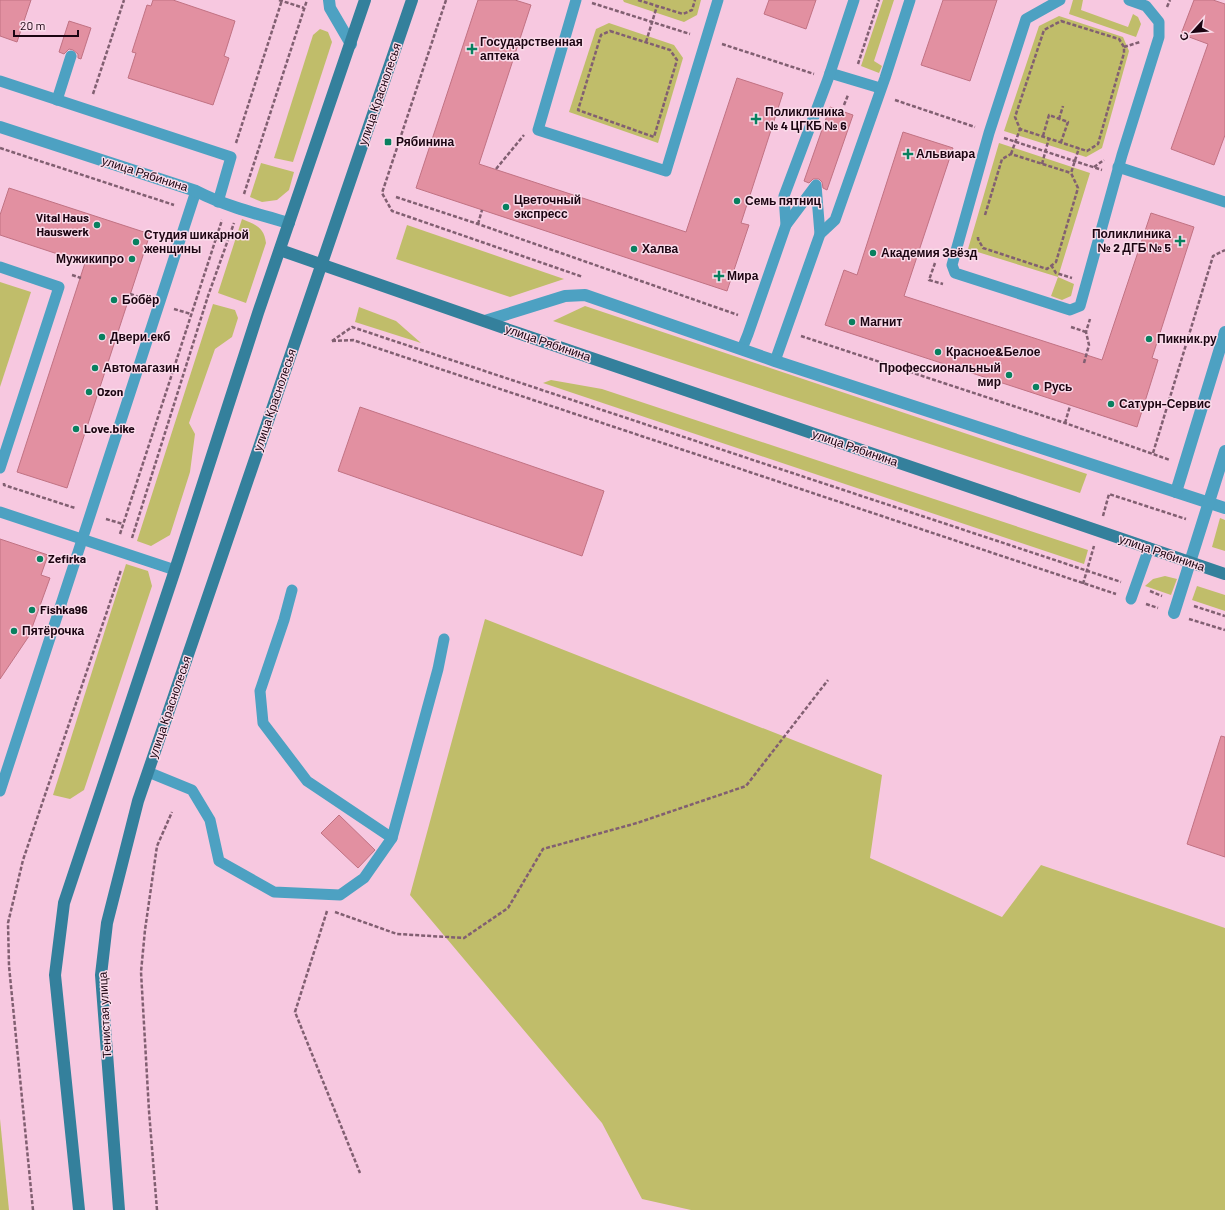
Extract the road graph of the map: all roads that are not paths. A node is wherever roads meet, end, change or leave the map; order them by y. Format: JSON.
{"nodes":[{"id":1,"x":329,"y":0,"type":"edge"},
{"id":2,"x":365,"y":0,"type":"edge"},
{"id":3,"x":412,"y":0,"type":"edge"},
{"id":4,"x":576,"y":0,"type":"edge"},
{"id":5,"x":718,"y":0,"type":"edge"},
{"id":6,"x":854,"y":0,"type":"edge"},
{"id":7,"x":910,"y":0,"type":"edge"},
{"id":8,"x":1060,"y":0,"type":"edge"},
{"id":9,"x":1129,"y":0,"type":"edge"},
{"id":10,"x":351,"y":44,"type":"junction"},
{"id":11,"x":71,"y":56,"type":"dead end"},
{"id":12,"x":829,"y":76,"type":"junction"},
{"id":13,"x":0,"y":81,"type":"edge"},
{"id":14,"x":880,"y":88,"type":"junction"},
{"id":15,"x":57,"y":100,"type":"junction"},
{"id":16,"x":0,"y":127,"type":"edge"},
{"id":17,"x":1118,"y":167,"type":"junction"},
{"id":18,"x":196,"y":191,"type":"junction"},
{"id":19,"x":218,"y":202,"type":"junction"},
{"id":20,"x":1225,"y":202,"type":"edge"},
{"id":21,"x":289,"y":223,"type":"junction"},
{"id":22,"x":786,"y":225,"type":"junction"},
{"id":23,"x":820,"y":234,"type":"junction"},
{"id":24,"x":280,"y":250,"type":"junction"},
{"id":25,"x":321,"y":264,"type":"junction"},
{"id":26,"x":0,"y":267,"type":"edge"},
{"id":27,"x":485,"y":321,"type":"junction"},
{"id":28,"x":1225,"y":332,"type":"edge"},
{"id":29,"x":742,"y":349,"type":"junction"},
{"id":30,"x":776,"y":360,"type":"junction"},
{"id":31,"x":1225,"y":451,"type":"edge"},
{"id":32,"x":3,"y":473,"type":"edge"},
{"id":33,"x":1176,"y":492,"type":"junction"},
{"id":34,"x":1208,"y":503,"type":"junction"},
{"id":35,"x":1225,"y":508,"type":"edge"},
{"id":36,"x":0,"y":512,"type":"edge"},
{"id":37,"x":82,"y":539,"type":"junction"},
{"id":38,"x":1149,"y":548,"type":"junction"},
{"id":39,"x":1190,"y":563,"type":"junction"},
{"id":40,"x":175,"y":570,"type":"junction"},
{"id":41,"x":1225,"y":574,"type":"edge"},
{"id":42,"x":292,"y":590,"type":"dead end"},
{"id":43,"x":1132,"y":599,"type":"road end"},
{"id":44,"x":1174,"y":613,"type":"road end"},
{"id":45,"x":444,"y":639,"type":"dead end"},
{"id":46,"x":148,"y":772,"type":"junction"},
{"id":47,"x":0,"y":791,"type":"edge"},
{"id":48,"x":138,"y":801,"type":"joint"},
{"id":49,"x":392,"y":838,"type":"junction"},
{"id":50,"x":79,"y":1210,"type":"edge"},
{"id":51,"x":119,"y":1210,"type":"edge"}],
"edges":[{"from":1,"to":10,"type":"street"},
{"from":2,"to":10,"type":"main road"},
{"from":3,"to":25,"type":"main road","name":"улица Краснолесья"},
{"from":4,"to":5,"type":"lane"},
{"from":6,"to":12,"type":"lane"},
{"from":7,"to":14,"type":"lane"},
{"from":8,"to":17,"type":"lane"},
{"from":9,"to":17,"type":"lane"},
{"from":10,"to":21,"type":"main road"},
{"from":11,"to":15,"type":"lane"},
{"from":12,"to":14,"type":"lane"},
{"from":12,"to":22,"type":"lane"},
{"from":13,"to":15,"type":"lane"},
{"from":14,"to":23,"type":"lane"},
{"from":15,"to":19,"type":"lane"},
{"from":16,"to":18,"type":"street","name":"улица Рябинина"},
{"from":17,"to":20,"type":"lane"},
{"from":18,"to":19,"type":"street","name":"улица Рябинина"},
{"from":18,"to":37,"type":"lane"},
{"from":19,"to":21,"type":"street","name":"улица Рябинина"},
{"from":21,"to":24,"type":"main road"},
{"from":22,"to":23,"type":"lane"},
{"from":22,"to":29,"type":"lane"},
{"from":23,"to":30,"type":"lane"},
{"from":24,"to":25,"type":"main road","name":"улица Рябинина"},
{"from":24,"to":40,"type":"main road"},
{"from":25,"to":27,"type":"main road","name":"улица Рябинина"},
{"from":25,"to":46,"type":"main road","name":"улица Краснолесья"},
{"from":26,"to":32,"type":"lane"},
{"from":27,"to":29,"type":"street","name":"улица Рябинина"},
{"from":27,"to":38,"type":"main road","name":"улица Рябинина"},
{"from":28,"to":33,"type":"street"},
{"from":29,"to":30,"type":"street","name":"улица Рябинина"},
{"from":30,"to":33,"type":"street","name":"улица Рябинина"},
{"from":31,"to":34,"type":"street"},
{"from":33,"to":34,"type":"street","name":"улица Рябинина"},
{"from":34,"to":35,"type":"street","name":"улица Рябинина"},
{"from":34,"to":39,"type":"street"},
{"from":36,"to":37,"type":"lane"},
{"from":37,"to":40,"type":"lane"},
{"from":37,"to":47,"type":"lane"},
{"from":38,"to":39,"type":"main road","name":"улица Рябинина"},
{"from":38,"to":43,"type":"lane"},
{"from":39,"to":41,"type":"main road","name":"улица Рябинина"},
{"from":39,"to":44,"type":"street"},
{"from":40,"to":50,"type":"main road"},
{"from":42,"to":49,"type":"lane"},
{"from":45,"to":49,"type":"lane"},
{"from":46,"to":48,"type":"main road","name":"улица Краснолесья"},
{"from":46,"to":49,"type":"lane"},
{"from":48,"to":51,"type":"main road","name":"Тенистая улица"}]}
